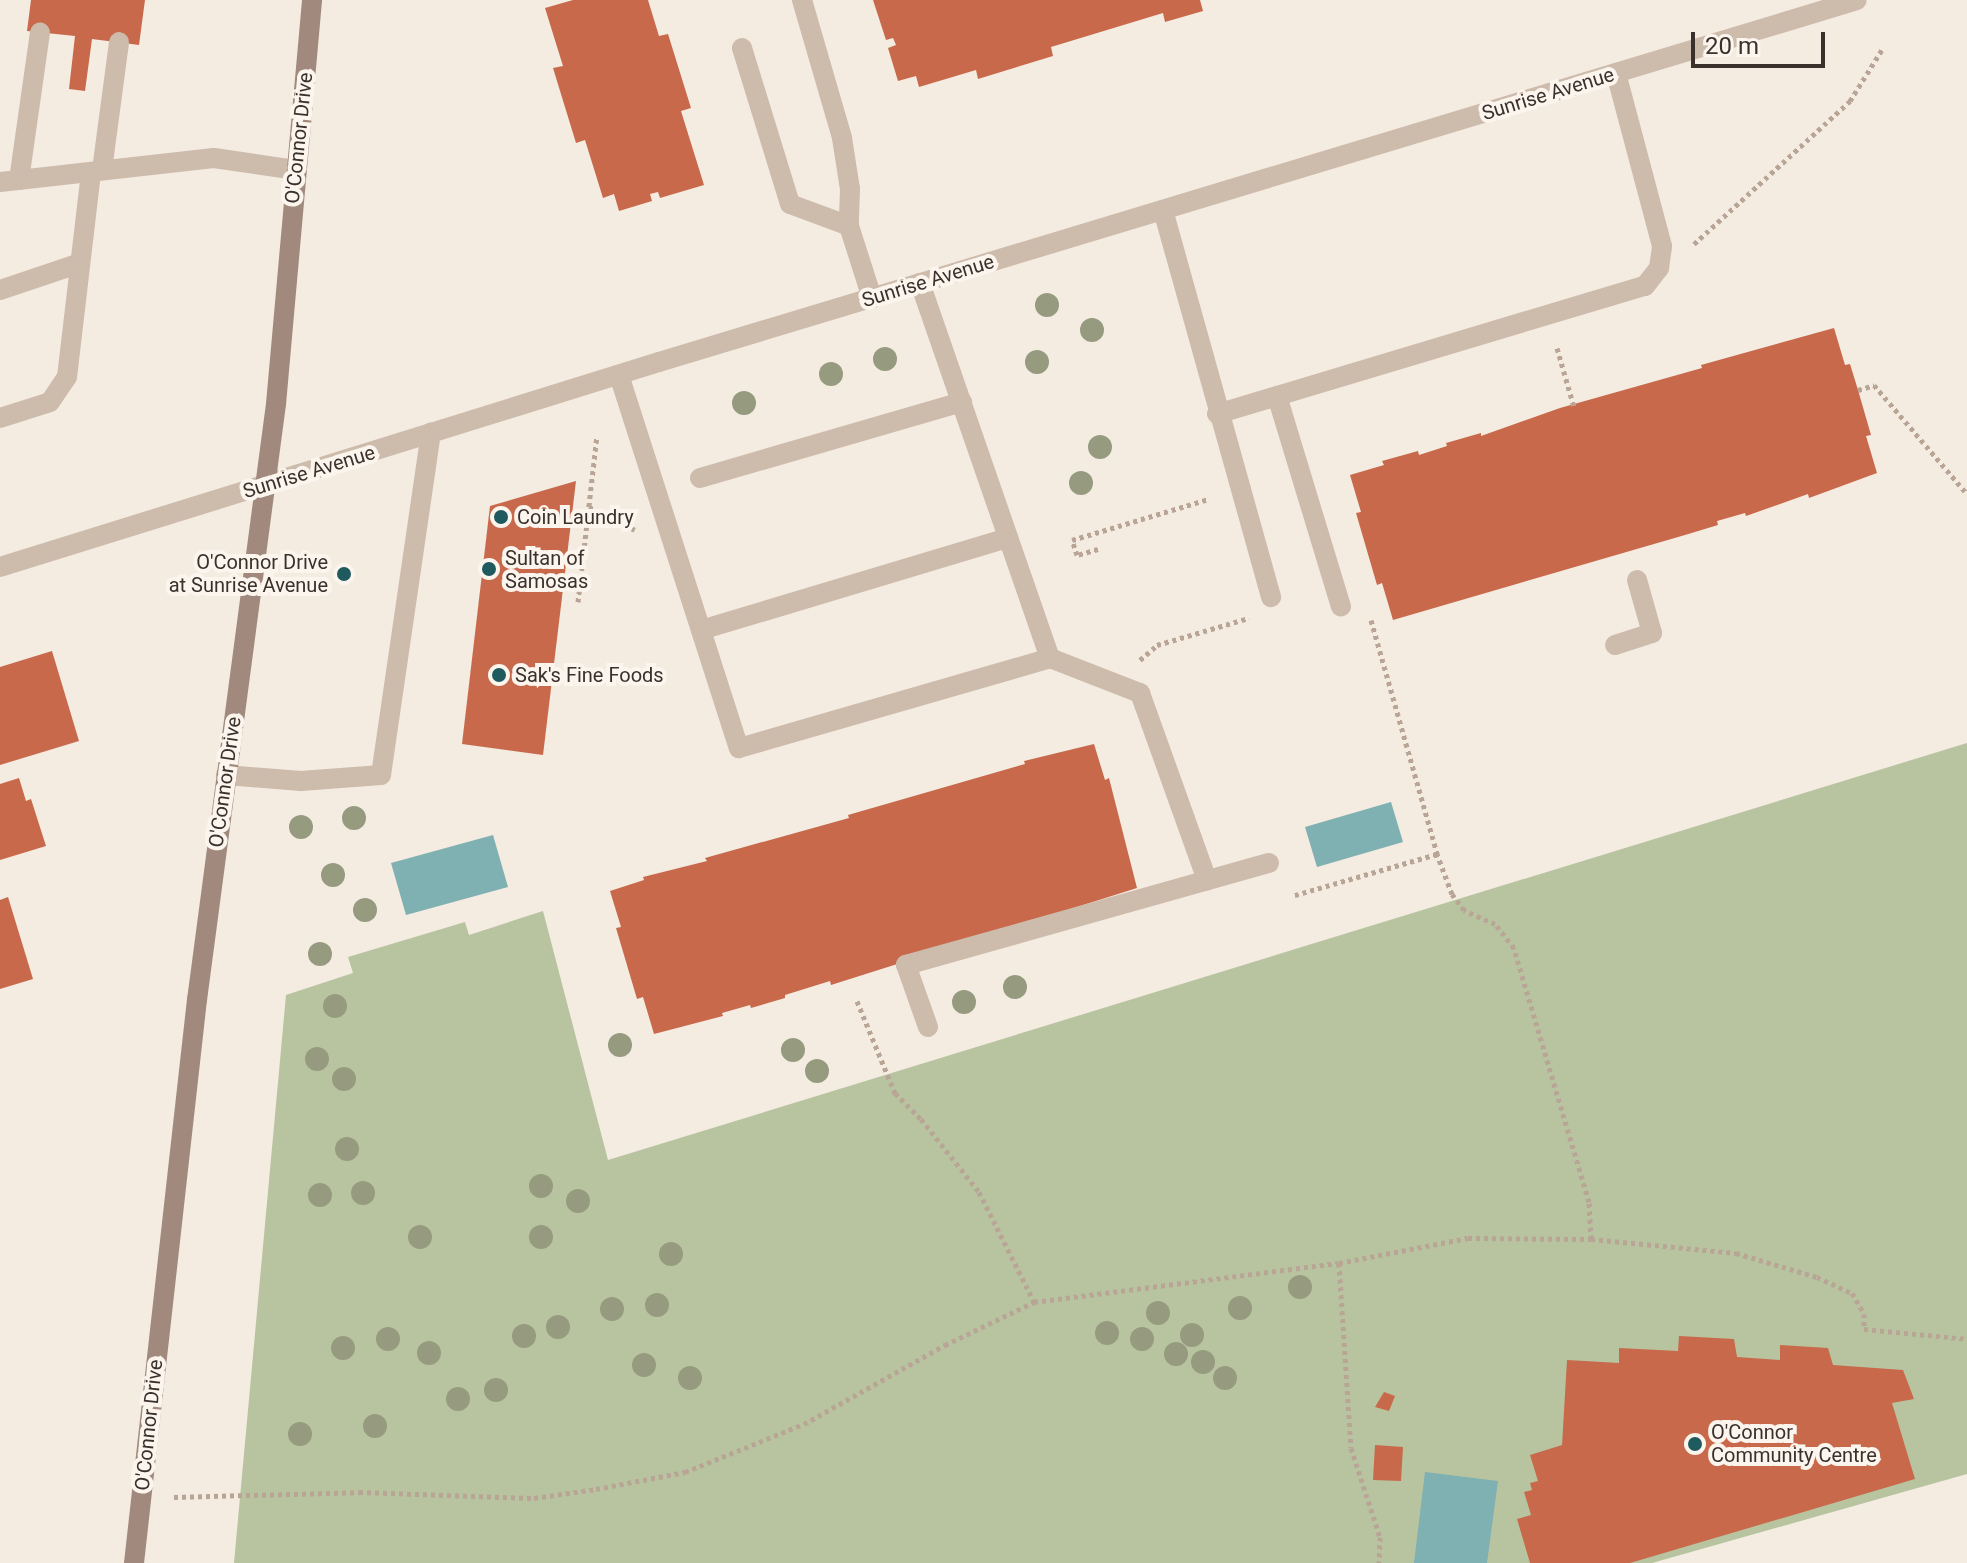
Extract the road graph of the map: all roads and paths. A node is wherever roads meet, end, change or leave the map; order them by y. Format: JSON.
{"nodes":[{"id":1,"x":312,"y":0,"type":"edge"},
{"id":2,"x":802,"y":0,"type":"edge"},
{"id":3,"x":1857,"y":0,"type":"edge"},
{"id":4,"x":40,"y":32,"type":"dead end"},
{"id":5,"x":119,"y":42,"type":"dead end"},
{"id":6,"x":742,"y":48,"type":"dead end"},
{"id":7,"x":1883,"y":48,"type":"dead end"},
{"id":8,"x":1616,"y":73,"type":"junction"},
{"id":9,"x":295,"y":170,"type":"junction"},
{"id":10,"x":96,"y":171,"type":"junction"},
{"id":11,"x":10,"y":181,"type":"edge"},
{"id":12,"x":1163,"y":210,"type":"junction"},
{"id":13,"x":849,"y":226,"type":"junction"},
{"id":14,"x":1687,"y":250,"type":"dead end"},
{"id":15,"x":80,"y":263,"type":"junction"},
{"id":16,"x":920,"y":283,"type":"junction"},
{"id":17,"x":0,"y":290,"type":"edge"},
{"id":18,"x":872,"y":298,"type":"junction"},
{"id":19,"x":619,"y":375,"type":"junction"},
{"id":20,"x":1858,"y":390,"type":"dead end"},
{"id":21,"x":1277,"y":396,"type":"junction"},
{"id":22,"x":962,"y":402,"type":"junction"},
{"id":23,"x":1217,"y":414,"type":"junction"},
{"id":24,"x":0,"y":418,"type":"edge"},
{"id":25,"x":431,"y":433,"type":"junction"},
{"id":26,"x":597,"y":436,"type":"dead end"},
{"id":27,"x":700,"y":478,"type":"dead end"},
{"id":28,"x":265,"y":485,"type":"junction"},
{"id":29,"x":1967,"y":494,"type":"edge"},
{"id":30,"x":589,"y":507,"type":"junction"},
{"id":31,"x":667,"y":526,"type":"junction"},
{"id":32,"x":1008,"y":538,"type":"junction"},
{"id":33,"x":1072,"y":540,"type":"dead end"},
{"id":34,"x":1098,"y":549,"type":"dead end"},
{"id":35,"x":0,"y":567,"type":"edge"},
{"id":36,"x":1637,"y":580,"type":"dead end"},
{"id":37,"x":1271,"y":597,"type":"dead end"},
{"id":38,"x":578,"y":602,"type":"dead end"},
{"id":39,"x":1341,"y":606,"type":"dead end"},
{"id":40,"x":1250,"y":617,"type":"dead end"},
{"id":41,"x":701,"y":630,"type":"junction"},
{"id":42,"x":1615,"y":645,"type":"dead end"},
{"id":43,"x":1050,"y":658,"type":"junction"},
{"id":44,"x":1121,"y":686,"type":"junction"},
{"id":45,"x":1391,"y":687,"type":"dead end"},
{"id":46,"x":226,"y":775,"type":"junction"},
{"id":47,"x":1437,"y":854,"type":"junction"},
{"id":48,"x":1269,"y":863,"type":"dead end"},
{"id":49,"x":1207,"y":880,"type":"junction"},
{"id":50,"x":1295,"y":895,"type":"dead end"},
{"id":51,"x":857,"y":1001,"type":"dead end"},
{"id":52,"x":928,"y":1027,"type":"dead end"},
{"id":53,"x":1591,"y":1239,"type":"junction"},
{"id":54,"x":1339,"y":1263,"type":"junction"},
{"id":55,"x":1034,"y":1302,"type":"junction"},
{"id":56,"x":1967,"y":1339,"type":"edge"},
{"id":57,"x":141,"y":1498,"type":"junction"},
{"id":58,"x":134,"y":1563,"type":"edge"},
{"id":59,"x":1379,"y":1563,"type":"edge"}],
"edges":[{"from":1,"to":9,"type":"main road","name":"O'Connor Drive"},
{"from":2,"to":13,"type":"street"},
{"from":3,"to":8,"type":"street","name":"Sunrise Avenue"},
{"from":4,"to":11,"type":"street"},
{"from":5,"to":10,"type":"street"},
{"from":6,"to":13,"type":"street"},
{"from":7,"to":14,"type":"path"},
{"from":8,"to":12,"type":"street","name":"Sunrise Avenue"},
{"from":8,"to":21,"type":"street"},
{"from":9,"to":10,"type":"street"},
{"from":9,"to":28,"type":"main road","name":"O'Connor Drive"},
{"from":10,"to":11,"type":"street"},
{"from":10,"to":15,"type":"street"},
{"from":12,"to":16,"type":"street","name":"Sunrise Avenue"},
{"from":12,"to":23,"type":"street"},
{"from":13,"to":18,"type":"street"},
{"from":15,"to":17,"type":"street"},
{"from":15,"to":24,"type":"street"},
{"from":16,"to":18,"type":"street","name":"Sunrise Avenue"},
{"from":16,"to":22,"type":"street"},
{"from":18,"to":19,"type":"street","name":"Sunrise Avenue"},
{"from":19,"to":25,"type":"street","name":"Sunrise Avenue"},
{"from":19,"to":31,"type":"street"},
{"from":20,"to":29,"type":"path"},
{"from":21,"to":23,"type":"street"},
{"from":21,"to":39,"type":"street"},
{"from":22,"to":27,"type":"street"},
{"from":22,"to":32,"type":"street"},
{"from":23,"to":37,"type":"street"},
{"from":25,"to":28,"type":"street","name":"Sunrise Avenue"},
{"from":25,"to":46,"type":"street"},
{"from":26,"to":30,"type":"path"},
{"from":28,"to":35,"type":"street","name":"Sunrise Avenue"},
{"from":28,"to":46,"type":"main road","name":"O'Connor Drive"},
{"from":30,"to":31,"type":"path"},
{"from":30,"to":38,"type":"path"},
{"from":31,"to":41,"type":"street"},
{"from":32,"to":41,"type":"street"},
{"from":32,"to":43,"type":"street"},
{"from":33,"to":34,"type":"path"},
{"from":36,"to":42,"type":"street"},
{"from":40,"to":44,"type":"path"},
{"from":41,"to":43,"type":"street"},
{"from":43,"to":44,"type":"street"},
{"from":44,"to":49,"type":"street"},
{"from":45,"to":47,"type":"path"},
{"from":46,"to":57,"type":"main road","name":"O'Connor Drive"},
{"from":47,"to":50,"type":"path"},
{"from":47,"to":53,"type":"path"},
{"from":48,"to":49,"type":"street"},
{"from":49,"to":52,"type":"street"},
{"from":51,"to":55,"type":"path"},
{"from":53,"to":54,"type":"path"},
{"from":53,"to":56,"type":"path"},
{"from":54,"to":55,"type":"path"},
{"from":54,"to":59,"type":"path"},
{"from":55,"to":57,"type":"path"},
{"from":57,"to":58,"type":"main road","name":"O'Connor Drive"}]}
